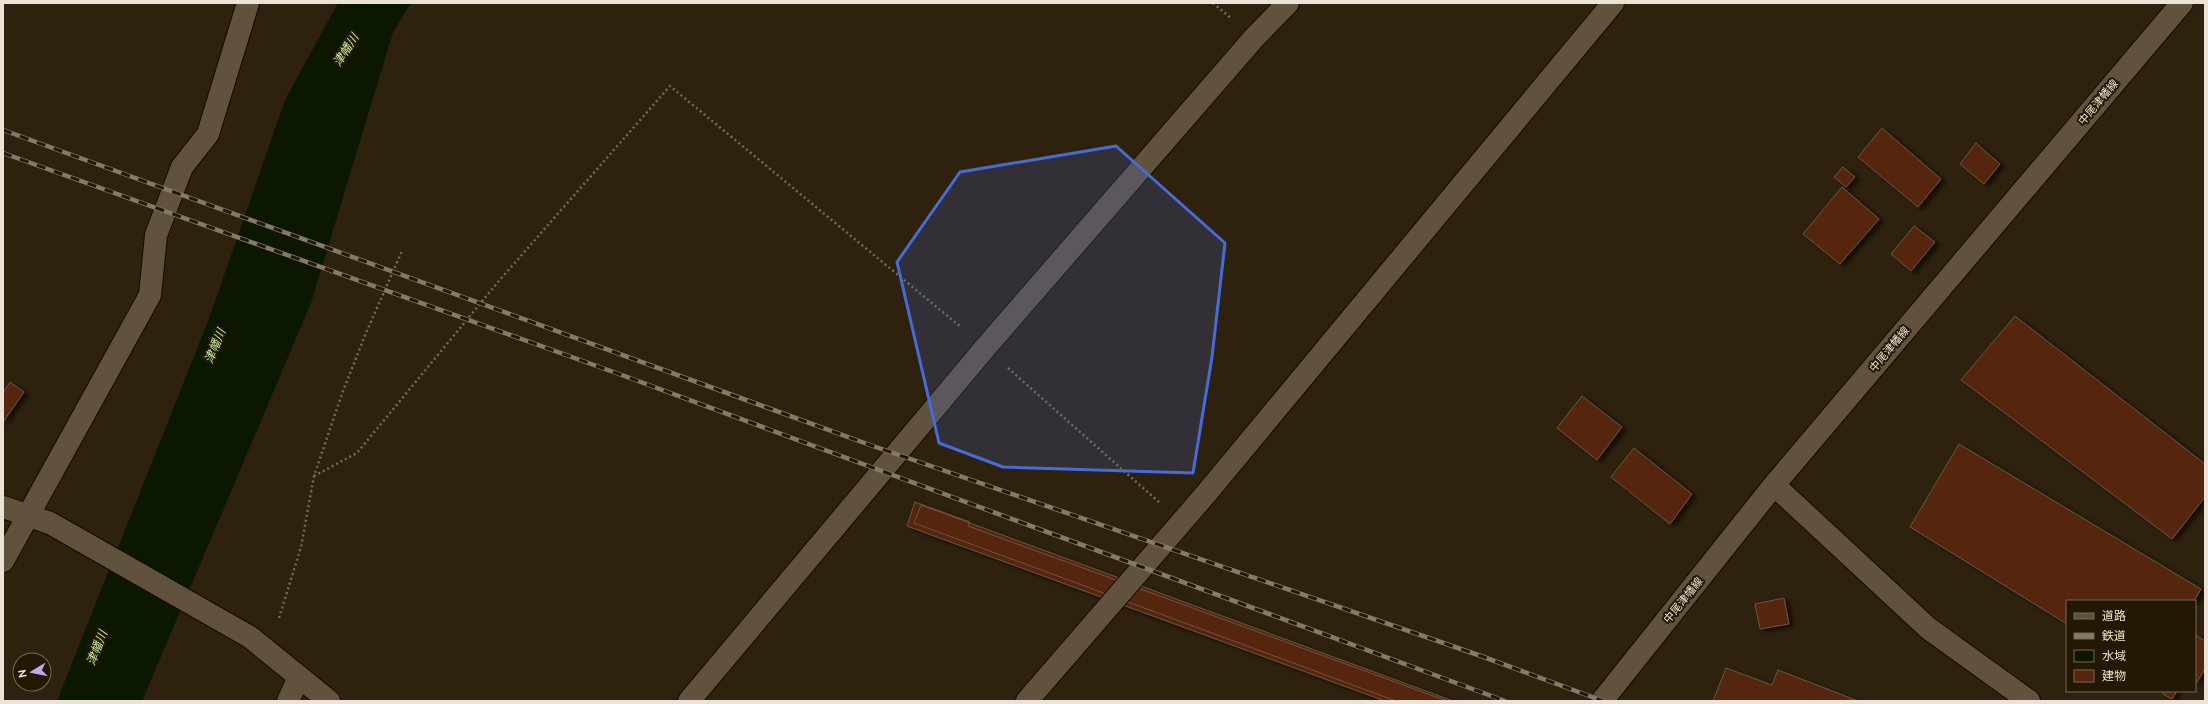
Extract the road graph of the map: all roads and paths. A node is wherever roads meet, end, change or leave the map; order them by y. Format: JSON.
{"nodes":[{"id":1,"x":248,"y":3,"type":"edge"},
{"id":2,"x":1288,"y":3,"type":"edge"},
{"id":3,"x":1613,"y":3,"type":"edge"},
{"id":4,"x":2182,"y":3,"type":"edge"},
{"id":5,"x":402,"y":251,"type":"dead end"},
{"id":6,"x":985,"y":348,"type":"junction"},
{"id":7,"x":314,"y":476,"type":"junction"},
{"id":8,"x":1774,"y":485,"type":"junction"},
{"id":9,"x":3,"y":507,"type":"edge"},
{"id":10,"x":28,"y":516,"type":"junction"},
{"id":11,"x":1182,"y":523,"type":"junction"},
{"id":12,"x":3,"y":561,"type":"edge"},
{"id":13,"x":280,"y":618,"type":"dead end"},
{"id":14,"x":300,"y":677,"type":"junction"},
{"id":15,"x":288,"y":701,"type":"edge"},
{"id":16,"x":329,"y":701,"type":"edge"},
{"id":17,"x":689,"y":701,"type":"edge"},
{"id":18,"x":1027,"y":701,"type":"edge"},
{"id":19,"x":1602,"y":701,"type":"edge"},
{"id":20,"x":2029,"y":701,"type":"edge"}],
"edges":[{"from":1,"to":10,"type":"street"},
{"from":2,"to":6,"type":"street"},
{"from":3,"to":11,"type":"street"},
{"from":4,"to":8,"type":"street","name":"中尾津幡線"},
{"from":5,"to":7,"type":"path"},
{"from":6,"to":7,"type":"path"},
{"from":6,"to":11,"type":"path"},
{"from":6,"to":17,"type":"street"},
{"from":7,"to":13,"type":"path"},
{"from":8,"to":19,"type":"street","name":"中尾津幡線"},
{"from":8,"to":20,"type":"street"},
{"from":9,"to":10,"type":"street"},
{"from":10,"to":12,"type":"street"},
{"from":10,"to":14,"type":"street"},
{"from":11,"to":18,"type":"street"},
{"from":14,"to":15,"type":"street"},
{"from":14,"to":16,"type":"street"}]}
